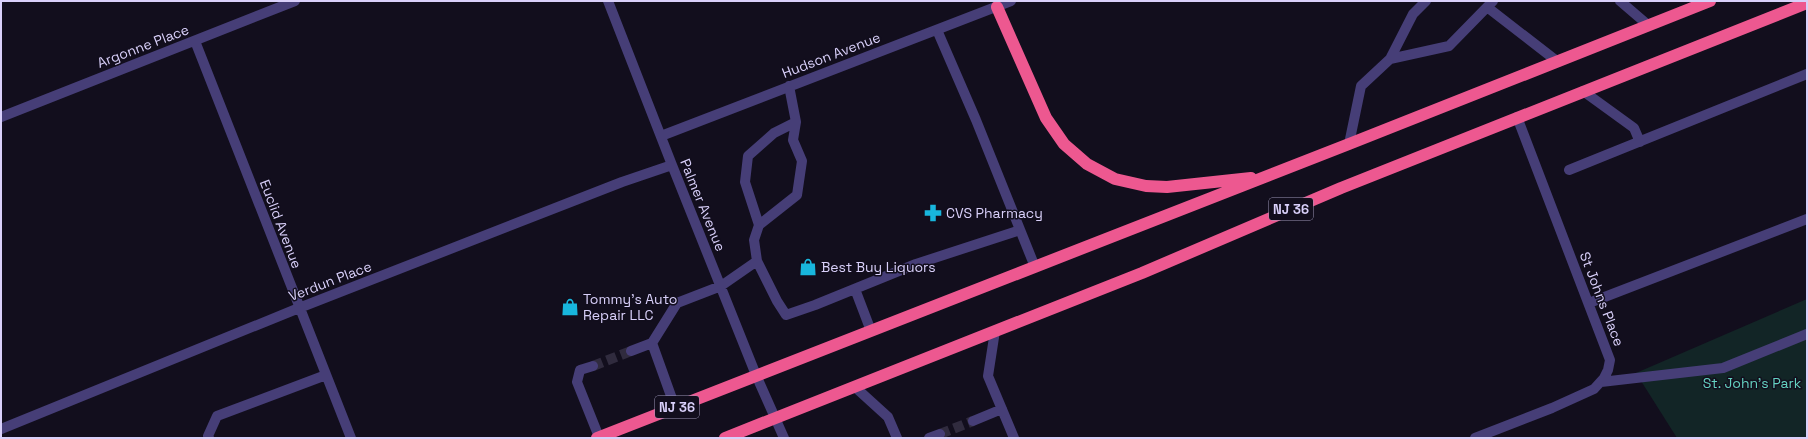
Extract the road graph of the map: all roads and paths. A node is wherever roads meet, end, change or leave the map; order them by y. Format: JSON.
{"nodes":[{"id":1,"x":295,"y":1,"type":"edge"},
{"id":2,"x":608,"y":1,"type":"edge"},
{"id":3,"x":1011,"y":1,"type":"edge"},
{"id":4,"x":1426,"y":1,"type":"edge"},
{"id":5,"x":1620,"y":1,"type":"edge"},
{"id":6,"x":1710,"y":1,"type":"edge"},
{"id":7,"x":995,"y":4,"type":"edge"},
{"id":8,"x":1490,"y":4,"type":"edge"},
{"id":9,"x":1807,"y":4,"type":"edge"},
{"id":10,"x":1648,"y":25,"type":"junction"},
{"id":11,"x":937,"y":30,"type":"junction"},
{"id":12,"x":195,"y":41,"type":"junction"},
{"id":13,"x":1390,"y":59,"type":"junction"},
{"id":14,"x":1558,"y":62,"type":"junction"},
{"id":15,"x":1807,"y":74,"type":"edge"},
{"id":16,"x":789,"y":86,"type":"junction"},
{"id":17,"x":1583,"y":91,"type":"junction"},
{"id":18,"x":1,"y":117,"type":"edge"},
{"id":19,"x":1517,"y":117,"type":"junction"},
{"id":20,"x":796,"y":122,"type":"junction"},
{"id":21,"x":661,"y":136,"type":"junction"},
{"id":22,"x":1640,"y":142,"type":"junction"},
{"id":23,"x":1349,"y":144,"type":"junction"},
{"id":24,"x":672,"y":165,"type":"junction"},
{"id":25,"x":1569,"y":170,"type":"dead end"},
{"id":26,"x":1268,"y":176,"type":"junction"},
{"id":27,"x":1807,"y":219,"type":"edge"},
{"id":28,"x":759,"y":225,"type":"junction"},
{"id":29,"x":1020,"y":230,"type":"junction"},
{"id":30,"x":757,"y":261,"type":"junction"},
{"id":31,"x":1035,"y":267,"type":"junction"},
{"id":32,"x":721,"y":286,"type":"junction"},
{"id":33,"x":855,"y":289,"type":"junction"},
{"id":34,"x":1589,"y":303,"type":"junction"},
{"id":35,"x":299,"y":308,"type":"junction"},
{"id":36,"x":871,"y":331,"type":"junction"},
{"id":37,"x":995,"y":331,"type":"junction"},
{"id":38,"x":1807,"y":334,"type":"edge"},
{"id":39,"x":652,"y":343,"type":"junction"},
{"id":40,"x":631,"y":351,"type":"tunnel mouth"},
{"id":41,"x":593,"y":366,"type":"tunnel mouth"},
{"id":42,"x":326,"y":375,"type":"junction"},
{"id":43,"x":756,"y":375,"type":"junction"},
{"id":44,"x":1601,"y":382,"type":"junction"},
{"id":45,"x":855,"y":387,"type":"junction"},
{"id":46,"x":675,"y":407,"type":"junction"},
{"id":47,"x":1002,"y":409,"type":"junction"},
{"id":48,"x":776,"y":418,"type":"junction"},
{"id":49,"x":973,"y":421,"type":"tunnel mouth"},
{"id":50,"x":1,"y":430,"type":"edge"},
{"id":51,"x":940,"y":434,"type":"dead end"},
{"id":52,"x":209,"y":438,"type":"edge"},
{"id":53,"x":351,"y":438,"type":"edge"},
{"id":54,"x":598,"y":438,"type":"edge"},
{"id":55,"x":725,"y":438,"type":"edge"},
{"id":56,"x":784,"y":438,"type":"edge"},
{"id":57,"x":897,"y":438,"type":"edge"},
{"id":58,"x":929,"y":438,"type":"edge"},
{"id":59,"x":1014,"y":438,"type":"edge"},
{"id":60,"x":1475,"y":438,"type":"edge"}],
"edges":[{"from":1,"to":12,"type":"street","name":"Argonne Place"},
{"from":2,"to":21,"type":"street","name":"Palmer Avenue"},
{"from":3,"to":7,"type":"street","name":"Hudson Avenue"},
{"from":4,"to":13,"type":"street"},
{"from":5,"to":10,"type":"street"},
{"from":6,"to":10,"type":"highway","number":"NJ 36"},
{"from":7,"to":11,"type":"street","name":"Hudson Avenue"},
{"from":7,"to":26,"type":"highway"},
{"from":8,"to":13,"type":"street"},
{"from":8,"to":14,"type":"street"},
{"from":9,"to":17,"type":"highway","number":"NJ 36"},
{"from":10,"to":14,"type":"highway","number":"NJ 36"},
{"from":11,"to":16,"type":"street","name":"Hudson Avenue"},
{"from":11,"to":29,"type":"street"},
{"from":12,"to":18,"type":"street","name":"Argonne Place"},
{"from":12,"to":35,"type":"street","name":"Euclid Avenue"},
{"from":13,"to":23,"type":"street"},
{"from":14,"to":23,"type":"highway","number":"NJ 36"},
{"from":15,"to":22,"type":"street"},
{"from":16,"to":20,"type":"street"},
{"from":16,"to":21,"type":"street","name":"Hudson Avenue"},
{"from":17,"to":19,"type":"highway","number":"NJ 36"},
{"from":17,"to":22,"type":"street"},
{"from":19,"to":34,"type":"street","name":"St Johns Place"},
{"from":19,"to":37,"type":"highway","number":"NJ 36"},
{"from":20,"to":28,"type":"street"},
{"from":20,"to":28,"type":"street"},
{"from":21,"to":24,"type":"street","name":"Palmer Avenue"},
{"from":22,"to":25,"type":"street"},
{"from":23,"to":26,"type":"highway","number":"NJ 36"},
{"from":24,"to":32,"type":"street","name":"Palmer Avenue"},
{"from":24,"to":35,"type":"street","name":"Verdun Place"},
{"from":26,"to":31,"type":"highway","number":"NJ 36"},
{"from":27,"to":34,"type":"street"},
{"from":28,"to":30,"type":"street"},
{"from":29,"to":31,"type":"street"},
{"from":29,"to":33,"type":"street"},
{"from":30,"to":32,"type":"street"},
{"from":30,"to":33,"type":"street"},
{"from":31,"to":36,"type":"highway","number":"NJ 36"},
{"from":32,"to":39,"type":"street"},
{"from":32,"to":43,"type":"street","name":"Palmer Avenue"},
{"from":33,"to":36,"type":"street"},
{"from":34,"to":44,"type":"street","name":"St Johns Place"},
{"from":35,"to":42,"type":"street","name":"Euclid Avenue"},
{"from":35,"to":50,"type":"street","name":"Verdun Place"},
{"from":36,"to":43,"type":"highway","number":"NJ 36"},
{"from":37,"to":45,"type":"highway","number":"NJ 36"},
{"from":37,"to":47,"type":"street"},
{"from":38,"to":44,"type":"street"},
{"from":39,"to":40,"type":"street"},
{"from":39,"to":46,"type":"street"},
{"from":41,"to":54,"type":"street"},
{"from":42,"to":52,"type":"street"},
{"from":42,"to":53,"type":"street","name":"Euclid Avenue"},
{"from":43,"to":46,"type":"highway","number":"NJ 36"},
{"from":43,"to":48,"type":"street","name":"Palmer Avenue"},
{"from":44,"to":60,"type":"street"},
{"from":45,"to":48,"type":"highway","number":"NJ 36"},
{"from":45,"to":57,"type":"street"},
{"from":46,"to":54,"type":"highway","number":"NJ 36"},
{"from":47,"to":49,"type":"street"},
{"from":47,"to":59,"type":"street"},
{"from":48,"to":55,"type":"highway","number":"NJ 36"},
{"from":48,"to":56,"type":"street","name":"Palmer Avenue"},
{"from":51,"to":58,"type":"street"}]}
